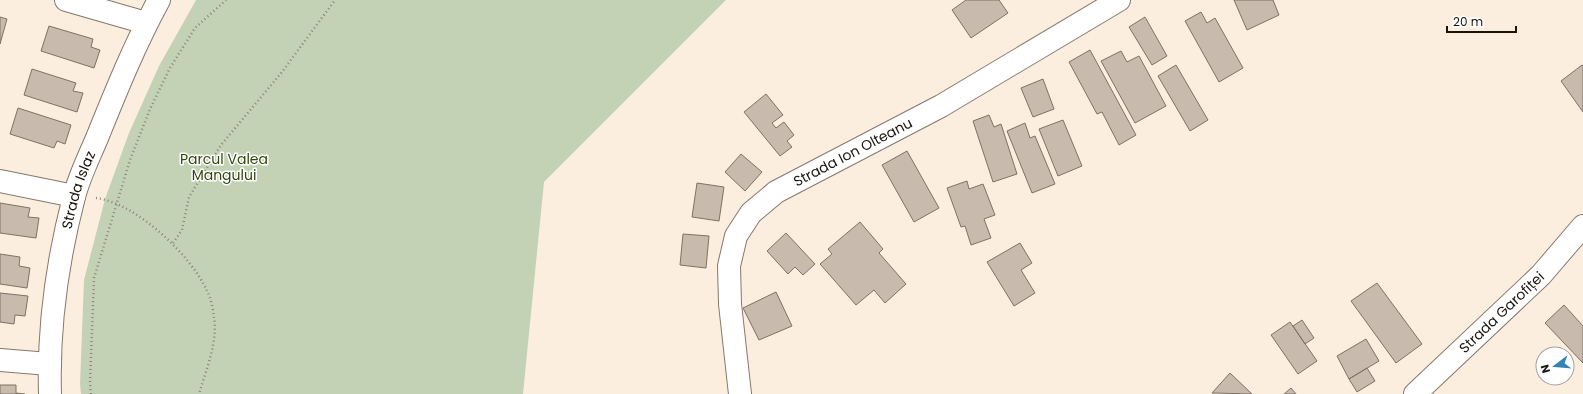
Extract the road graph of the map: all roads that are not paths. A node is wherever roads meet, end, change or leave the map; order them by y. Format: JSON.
{"nodes":[{"id":1,"x":66,"y":0,"type":"edge"},
{"id":2,"x":159,"y":0,"type":"edge"},
{"id":3,"x":1119,"y":0,"type":"edge"},
{"id":4,"x":146,"y":23,"type":"junction"},
{"id":5,"x":0,"y":180,"type":"edge"},
{"id":6,"x":74,"y":196,"type":"junction"},
{"id":7,"x":1583,"y":226,"type":"edge"},
{"id":8,"x":0,"y":360,"type":"edge"},
{"id":9,"x":49,"y":364,"type":"junction"},
{"id":10,"x":50,"y":394,"type":"edge"},
{"id":11,"x":740,"y":394,"type":"edge"},
{"id":12,"x":1415,"y":394,"type":"edge"}],
"edges":[{"from":1,"to":4,"type":"street"},
{"from":2,"to":4,"type":"street","name":"Strada Islaz"},
{"from":3,"to":11,"type":"street","name":"Strada Ion Olteanu"},
{"from":4,"to":6,"type":"street","name":"Strada Islaz"},
{"from":5,"to":6,"type":"street"},
{"from":6,"to":9,"type":"street","name":"Strada Islaz"},
{"from":7,"to":12,"type":"street","name":"Strada Garofiței"},
{"from":8,"to":9,"type":"street"},
{"from":9,"to":10,"type":"street","name":"Strada Islaz"}]}
